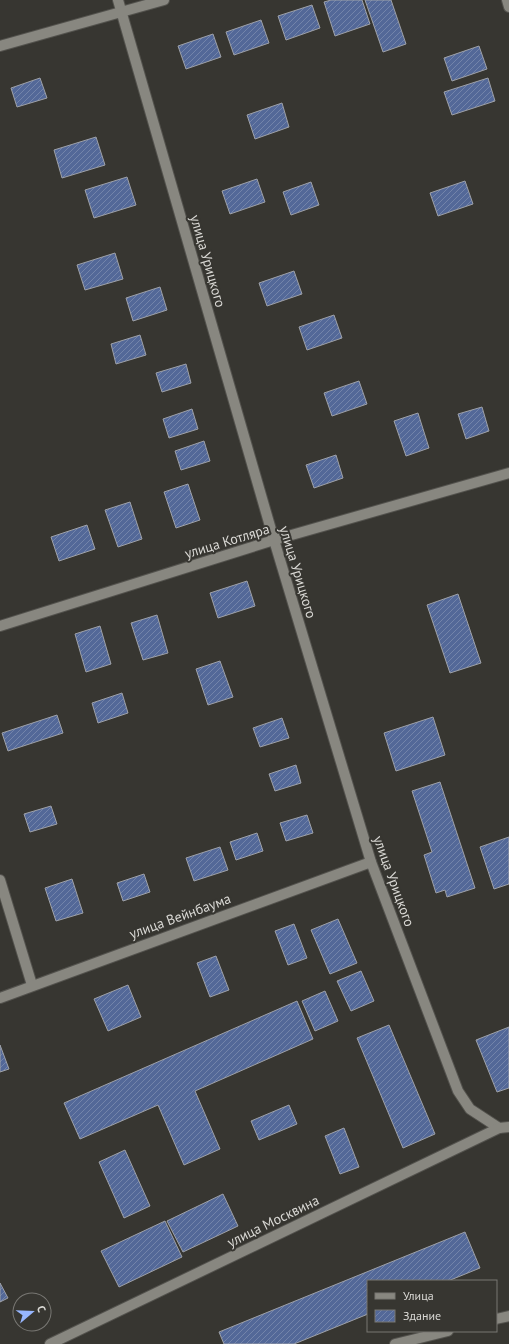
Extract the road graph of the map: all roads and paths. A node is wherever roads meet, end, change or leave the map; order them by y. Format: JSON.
{"nodes":[{"id":1,"x":118,"y":0,"type":"edge"},
{"id":2,"x":164,"y":0,"type":"edge"},
{"id":3,"x":507,"y":0,"type":"edge"},
{"id":4,"x":509,"y":7,"type":"edge"},
{"id":5,"x":122,"y":12,"type":"junction"},
{"id":6,"x":0,"y":46,"type":"edge"},
{"id":7,"x":509,"y":473,"type":"edge"},
{"id":8,"x":274,"y":540,"type":"junction"},
{"id":9,"x":0,"y":626,"type":"edge"},
{"id":10,"x":371,"y":862,"type":"junction"},
{"id":11,"x":0,"y":880,"type":"edge"},
{"id":12,"x":32,"y":985,"type":"junction"},
{"id":13,"x":0,"y":998,"type":"edge"},
{"id":14,"x":504,"y":1128,"type":"edge"},
{"id":15,"x":509,"y":1316,"type":"edge"},
{"id":16,"x":497,"y":1319,"type":"edge"},
{"id":17,"x":444,"y":1332,"type":"edge"},
{"id":18,"x":50,"y":1344,"type":"edge"},
{"id":19,"x":395,"y":1344,"type":"edge"}],
"edges":[{"from":1,"to":5,"type":"street","name":"улица Урицкого"},
{"from":2,"to":5,"type":"street"},
{"from":3,"to":4,"type":"street"},
{"from":5,"to":6,"type":"street"},
{"from":5,"to":8,"type":"street","name":"улица Урицкого"},
{"from":7,"to":8,"type":"street","name":"улица Котляра"},
{"from":8,"to":9,"type":"street","name":"улица Котляра"},
{"from":8,"to":10,"type":"street","name":"улица Урицкого"},
{"from":10,"to":12,"type":"street","name":"улица Вейнбаума"},
{"from":10,"to":14,"type":"street","name":"улица Урицкого"},
{"from":11,"to":12,"type":"street"},
{"from":12,"to":13,"type":"street","name":"улица Вейнбаума"},
{"from":14,"to":18,"type":"street","name":"улица Москвина"},
{"from":15,"to":16,"type":"street"},
{"from":17,"to":19,"type":"street"}]}
